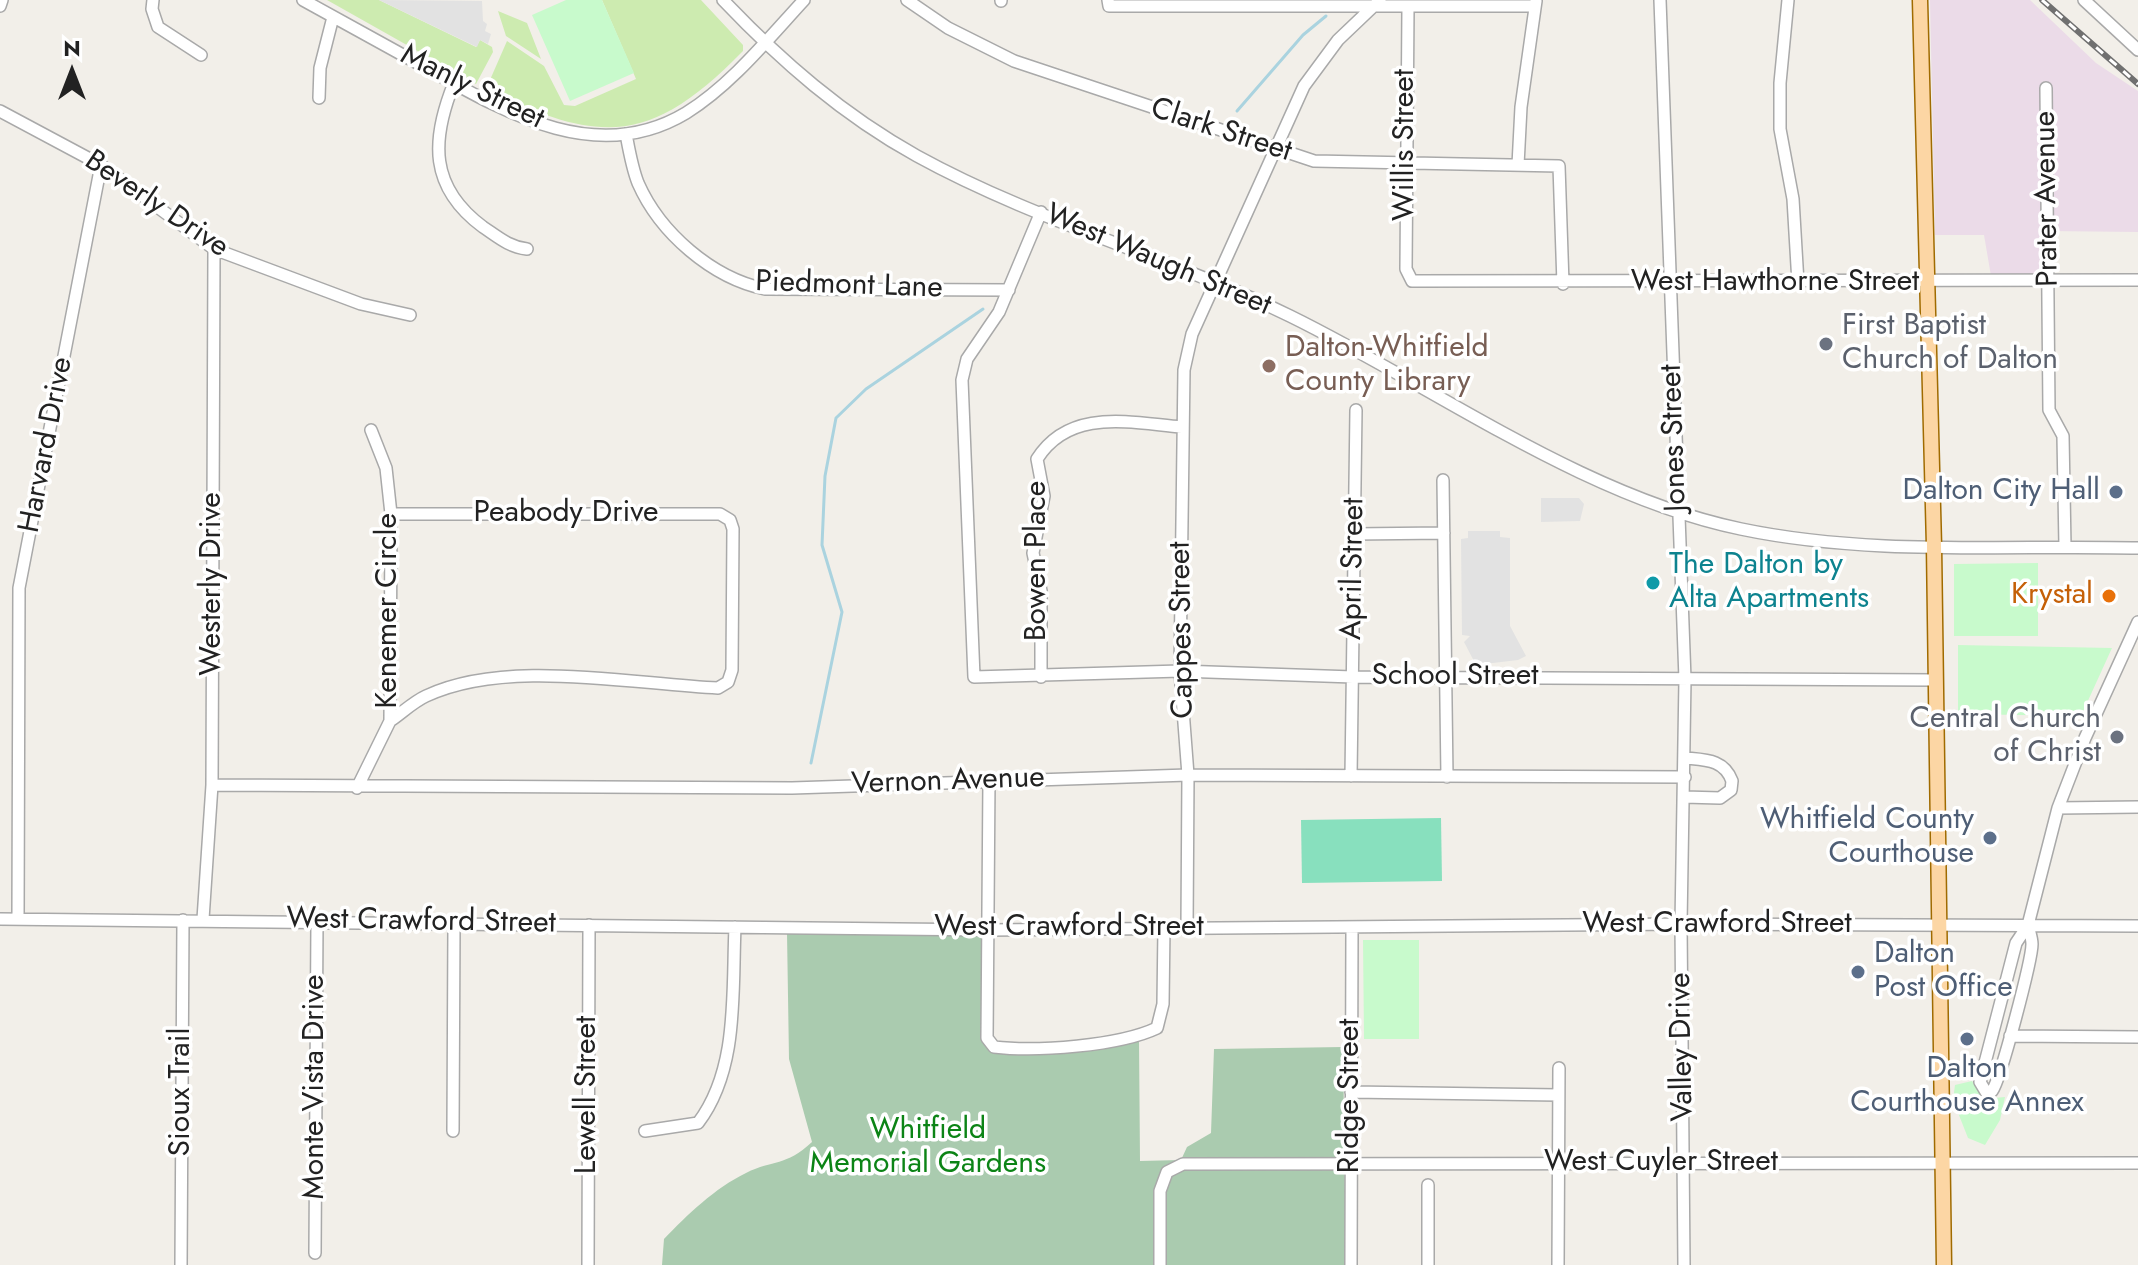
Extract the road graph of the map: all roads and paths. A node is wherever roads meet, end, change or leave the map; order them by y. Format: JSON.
{"nodes":[{"id":1,"x":2,"y":0,"type":"edge"},
{"id":2,"x":153,"y":0,"type":"edge"},
{"id":3,"x":303,"y":0,"type":"edge"},
{"id":4,"x":723,"y":0,"type":"edge"},
{"id":5,"x":804,"y":0,"type":"edge"},
{"id":6,"x":1660,"y":0,"type":"edge"},
{"id":7,"x":1788,"y":0,"type":"edge"},
{"id":8,"x":1920,"y":0,"type":"edge"},
{"id":9,"x":2084,"y":0,"type":"edge"},
{"id":10,"x":914,"y":2,"type":"edge"},
{"id":11,"x":1108,"y":3,"type":"edge"},
{"id":12,"x":1216,"y":3,"type":"edge"},
{"id":13,"x":1377,"y":3,"type":"edge"},
{"id":14,"x":1536,"y":3,"type":"edge"},
{"id":15,"x":0,"y":6,"type":"edge"},
{"id":16,"x":1408,"y":7,"type":"junction"},
{"id":17,"x":333,"y":17,"type":"junction"},
{"id":18,"x":764,"y":42,"type":"junction"},
{"id":19,"x":2138,"y":50,"type":"edge"},
{"id":20,"x":201,"y":55,"type":"dead end"},
{"id":21,"x":454,"y":83,"type":"junction"},
{"id":22,"x":2046,"y":88,"type":"dead end"},
{"id":23,"x":319,"y":98,"type":"dead end"},
{"id":24,"x":0,"y":111,"type":"edge"},
{"id":25,"x":626,"y":134,"type":"junction"},
{"id":26,"x":1273,"y":150,"type":"junction"},
{"id":27,"x":101,"y":165,"type":"junction"},
{"id":28,"x":1405,"y":165,"type":"junction"},
{"id":29,"x":1518,"y":165,"type":"junction"},
{"id":30,"x":1041,"y":212,"type":"junction"},
{"id":31,"x":214,"y":249,"type":"junction"},
{"id":32,"x":527,"y":249,"type":"dead end"},
{"id":33,"x":2138,"y":280,"type":"edge"},
{"id":34,"x":1215,"y":281,"type":"junction"},
{"id":35,"x":1412,"y":281,"type":"joint"},
{"id":36,"x":2051,"y":282,"type":"junction"},
{"id":37,"x":1671,"y":283,"type":"junction"},
{"id":38,"x":1798,"y":283,"type":"junction"},
{"id":39,"x":1926,"y":283,"type":"junction"},
{"id":40,"x":1563,"y":284,"type":"junction"},
{"id":41,"x":1009,"y":290,"type":"junction"},
{"id":42,"x":410,"y":315,"type":"dead end"},
{"id":43,"x":1356,"y":410,"type":"dead end"},
{"id":44,"x":1182,"y":427,"type":"junction"},
{"id":45,"x":371,"y":430,"type":"dead end"},
{"id":46,"x":1443,"y":480,"type":"dead end"},
{"id":47,"x":1677,"y":511,"type":"junction"},
{"id":48,"x":391,"y":514,"type":"junction"},
{"id":49,"x":1444,"y":533,"type":"junction"},
{"id":50,"x":1354,"y":534,"type":"junction"},
{"id":51,"x":1934,"y":546,"type":"junction"},
{"id":52,"x":2065,"y":547,"type":"junction"},
{"id":53,"x":2138,"y":548,"type":"edge"},
{"id":54,"x":2138,"y":622,"type":"edge"},
{"id":55,"x":1180,"y":671,"type":"junction"},
{"id":56,"x":1041,"y":677,"type":"junction"},
{"id":57,"x":1353,"y":677,"type":"junction"},
{"id":58,"x":1445,"y":677,"type":"junction"},
{"id":59,"x":1685,"y":679,"type":"junction"},
{"id":60,"x":1935,"y":680,"type":"junction"},
{"id":61,"x":390,"y":721,"type":"junction"},
{"id":62,"x":1685,"y":758,"type":"junction"},
{"id":63,"x":1188,"y":775,"type":"junction"},
{"id":64,"x":1351,"y":776,"type":"junction"},
{"id":65,"x":1447,"y":777,"type":"junction"},
{"id":66,"x":1685,"y":777,"type":"junction"},
{"id":67,"x":989,"y":779,"type":"junction"},
{"id":68,"x":212,"y":785,"type":"junction"},
{"id":69,"x":357,"y":788,"type":"junction"},
{"id":70,"x":1684,"y":797,"type":"junction"},
{"id":71,"x":2138,"y":807,"type":"edge"},
{"id":72,"x":2058,"y":808,"type":"junction"},
{"id":73,"x":0,"y":919,"type":"edge"},
{"id":74,"x":18,"y":919,"type":"junction"},
{"id":75,"x":203,"y":919,"type":"junction"},
{"id":76,"x":183,"y":920,"type":"junction"},
{"id":77,"x":317,"y":920,"type":"junction"},
{"id":78,"x":454,"y":923,"type":"junction"},
{"id":79,"x":1681,"y":924,"type":"junction"},
{"id":80,"x":589,"y":925,"type":"junction"},
{"id":81,"x":1938,"y":925,"type":"junction"},
{"id":82,"x":2028,"y":925,"type":"junction"},
{"id":83,"x":2138,"y":926,"type":"edge"},
{"id":84,"x":735,"y":927,"type":"junction"},
{"id":85,"x":1164,"y":927,"type":"junction"},
{"id":86,"x":1187,"y":927,"type":"junction"},
{"id":87,"x":1352,"y":928,"type":"junction"},
{"id":88,"x":988,"y":930,"type":"junction"},
{"id":89,"x":2010,"y":1036,"type":"junction"},
{"id":90,"x":2138,"y":1037,"type":"edge"},
{"id":91,"x":1559,"y":1068,"type":"dead end"},
{"id":92,"x":1351,"y":1092,"type":"junction"},
{"id":93,"x":1558,"y":1095,"type":"junction"},
{"id":94,"x":453,"y":1131,"type":"dead end"},
{"id":95,"x":645,"y":1131,"type":"dead end"},
{"id":96,"x":1351,"y":1163,"type":"junction"},
{"id":97,"x":1558,"y":1163,"type":"junction"},
{"id":98,"x":1684,"y":1163,"type":"junction"},
{"id":99,"x":2138,"y":1163,"type":"edge"},
{"id":100,"x":1941,"y":1164,"type":"junction"},
{"id":101,"x":1428,"y":1185,"type":"dead end"},
{"id":102,"x":315,"y":1253,"type":"dead end"},
{"id":103,"x":181,"y":1265,"type":"edge"},
{"id":104,"x":588,"y":1265,"type":"edge"},
{"id":105,"x":1160,"y":1265,"type":"edge"},
{"id":106,"x":1351,"y":1265,"type":"edge"},
{"id":107,"x":1428,"y":1265,"type":"edge"},
{"id":108,"x":1558,"y":1265,"type":"edge"},
{"id":109,"x":1684,"y":1265,"type":"edge"},
{"id":110,"x":1944,"y":1265,"type":"edge"}],
"edges":[{"from":1,"to":15,"type":"street"},
{"from":2,"to":20,"type":"street"},
{"from":3,"to":17,"type":"street","name":"Manly Street"},
{"from":4,"to":18,"type":"street","name":"West Waugh Street"},
{"from":5,"to":18,"type":"street","name":"Manly Street"},
{"from":6,"to":37,"type":"street","name":"Jones Street"},
{"from":7,"to":38,"type":"street"},
{"from":8,"to":39,"type":"main road"},
{"from":9,"to":19,"type":"street"},
{"from":10,"to":26,"type":"street","name":"Clark Street"},
{"from":11,"to":12,"type":"street"},
{"from":12,"to":13,"type":"street"},
{"from":13,"to":16,"type":"street"},
{"from":13,"to":26,"type":"street","name":"Cappes Street"},
{"from":14,"to":16,"type":"street"},
{"from":14,"to":29,"type":"street"},
{"from":16,"to":28,"type":"street","name":"Willis Street"},
{"from":17,"to":21,"type":"street","name":"Manly Street"},
{"from":17,"to":23,"type":"street"},
{"from":18,"to":25,"type":"street","name":"Manly Street"},
{"from":18,"to":30,"type":"street","name":"West Waugh Street"},
{"from":21,"to":25,"type":"street","name":"Manly Street"},
{"from":21,"to":32,"type":"street"},
{"from":22,"to":36,"type":"street","name":"Prater Avenue"},
{"from":24,"to":27,"type":"street","name":"Beverly Drive"},
{"from":25,"to":41,"type":"street","name":"Piedmont Lane"},
{"from":26,"to":28,"type":"street","name":"Clark Street"},
{"from":26,"to":34,"type":"street","name":"Cappes Street"},
{"from":27,"to":31,"type":"street","name":"Beverly Drive"},
{"from":27,"to":74,"type":"street","name":"Harvard Drive"},
{"from":28,"to":29,"type":"street","name":"Clark Street"},
{"from":28,"to":35,"type":"street","name":"Willis Street"},
{"from":29,"to":40,"type":"street","name":"Clark Street"},
{"from":30,"to":34,"type":"street","name":"West Waugh Street"},
{"from":30,"to":41,"type":"street"},
{"from":31,"to":42,"type":"street","name":"Beverly Drive"},
{"from":31,"to":68,"type":"street","name":"Westerly Drive"},
{"from":33,"to":36,"type":"street","name":"West Hawthorne Street"},
{"from":34,"to":44,"type":"street","name":"Cappes Street"},
{"from":34,"to":47,"type":"street","name":"West Waugh Street"},
{"from":35,"to":40,"type":"street","name":"West Hawthorne Street"},
{"from":36,"to":39,"type":"street","name":"West Hawthorne Street"},
{"from":36,"to":52,"type":"street","name":"Prater Avenue"},
{"from":37,"to":38,"type":"street","name":"West Hawthorne Street"},
{"from":37,"to":40,"type":"street","name":"West Hawthorne Street"},
{"from":37,"to":47,"type":"street","name":"Jones Street"},
{"from":38,"to":39,"type":"street","name":"West Hawthorne Street"},
{"from":39,"to":51,"type":"main road"},
{"from":41,"to":56,"type":"street","name":"School Street"},
{"from":43,"to":50,"type":"street","name":"April Street"},
{"from":44,"to":55,"type":"street","name":"Cappes Street"},
{"from":44,"to":56,"type":"street","name":"Bowen Place"},
{"from":45,"to":48,"type":"street","name":"Kenemer Circle"},
{"from":46,"to":49,"type":"street"},
{"from":47,"to":51,"type":"street","name":"West Waugh Street"},
{"from":47,"to":59,"type":"street","name":"Jones Street"},
{"from":48,"to":61,"type":"street","name":"Kenemer Circle"},
{"from":48,"to":61,"type":"street","name":"Peabody Drive"},
{"from":49,"to":50,"type":"street"},
{"from":49,"to":58,"type":"street"},
{"from":50,"to":57,"type":"street","name":"April Street"},
{"from":51,"to":52,"type":"street","name":"West Waugh Street"},
{"from":51,"to":60,"type":"main road"},
{"from":52,"to":53,"type":"street","name":"West Waugh Street"},
{"from":54,"to":72,"type":"street"},
{"from":55,"to":56,"type":"street","name":"School Street"},
{"from":55,"to":57,"type":"street","name":"School Street"},
{"from":55,"to":63,"type":"street","name":"Cappes Street"},
{"from":57,"to":58,"type":"street","name":"School Street"},
{"from":57,"to":64,"type":"street","name":"April Street"},
{"from":58,"to":59,"type":"street","name":"School Street"},
{"from":58,"to":65,"type":"street"},
{"from":59,"to":60,"type":"street","name":"School Street"},
{"from":59,"to":62,"type":"street","name":"Jones Street"},
{"from":60,"to":81,"type":"main road"},
{"from":61,"to":69,"type":"street","name":"Kenemer Circle"},
{"from":62,"to":66,"type":"street","name":"Jones Street"},
{"from":62,"to":70,"type":"street"},
{"from":63,"to":64,"type":"street","name":"Vernon Avenue"},
{"from":63,"to":67,"type":"street","name":"Vernon Avenue"},
{"from":63,"to":86,"type":"street","name":"Cappes Street"},
{"from":64,"to":65,"type":"street","name":"Vernon Avenue"},
{"from":65,"to":66,"type":"street","name":"Vernon Avenue"},
{"from":66,"to":70,"type":"street","name":"Jones Street"},
{"from":67,"to":69,"type":"street","name":"Vernon Avenue"},
{"from":67,"to":88,"type":"street"},
{"from":68,"to":69,"type":"street","name":"Vernon Avenue"},
{"from":68,"to":75,"type":"street","name":"Westerly Drive"},
{"from":70,"to":79,"type":"street","name":"Jones Street"},
{"from":71,"to":72,"type":"street"},
{"from":72,"to":82,"type":"street"},
{"from":73,"to":74,"type":"street","name":"West Crawford Street"},
{"from":74,"to":76,"type":"street","name":"West Crawford Street"},
{"from":75,"to":76,"type":"street","name":"West Crawford Street"},
{"from":75,"to":77,"type":"street","name":"West Crawford Street"},
{"from":76,"to":103,"type":"street","name":"Sioux Trail"},
{"from":77,"to":78,"type":"street","name":"West Crawford Street"},
{"from":77,"to":102,"type":"street","name":"Monte Vista Drive"},
{"from":78,"to":80,"type":"street","name":"West Crawford Street"},
{"from":78,"to":94,"type":"street"},
{"from":79,"to":81,"type":"street","name":"West Crawford Street"},
{"from":79,"to":87,"type":"street","name":"West Crawford Street"},
{"from":79,"to":98,"type":"street","name":"Valley Drive"},
{"from":80,"to":84,"type":"street","name":"West Crawford Street"},
{"from":80,"to":104,"type":"street","name":"Lewell Street"},
{"from":81,"to":82,"type":"street","name":"West Crawford Street"},
{"from":81,"to":100,"type":"main road"},
{"from":82,"to":83,"type":"street","name":"West Crawford Street"},
{"from":82,"to":89,"type":"street"},
{"from":82,"to":89,"type":"street"},
{"from":84,"to":88,"type":"street","name":"West Crawford Street"},
{"from":84,"to":95,"type":"street"},
{"from":85,"to":86,"type":"street","name":"West Crawford Street"},
{"from":85,"to":88,"type":"street","name":"West Crawford Street"},
{"from":85,"to":88,"type":"street"},
{"from":86,"to":87,"type":"street","name":"West Crawford Street"},
{"from":87,"to":92,"type":"street","name":"Ridge Street"},
{"from":89,"to":90,"type":"street"},
{"from":91,"to":93,"type":"street"},
{"from":92,"to":93,"type":"street"},
{"from":92,"to":96,"type":"street","name":"Ridge Street"},
{"from":93,"to":97,"type":"street"},
{"from":96,"to":97,"type":"street","name":"West Cuyler Street"},
{"from":96,"to":105,"type":"street","name":"West Cuyler Street"},
{"from":96,"to":106,"type":"street","name":"Ridge Street"},
{"from":97,"to":98,"type":"street","name":"West Cuyler Street"},
{"from":97,"to":108,"type":"street"},
{"from":98,"to":100,"type":"street","name":"West Cuyler Street"},
{"from":98,"to":109,"type":"street","name":"Valley Drive"},
{"from":99,"to":100,"type":"street","name":"West Cuyler Street"},
{"from":100,"to":110,"type":"main road"},
{"from":101,"to":107,"type":"street"}]}
